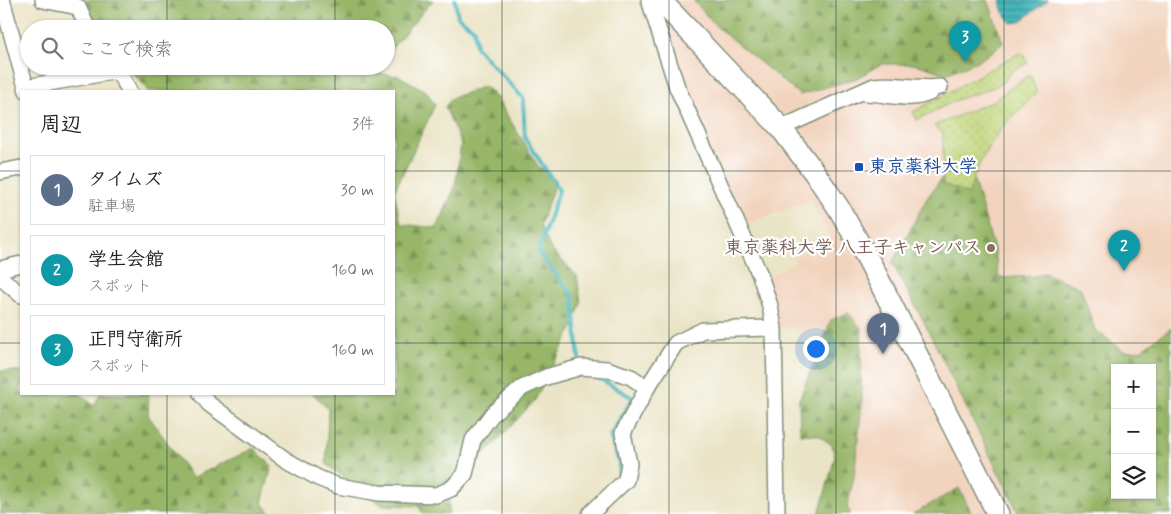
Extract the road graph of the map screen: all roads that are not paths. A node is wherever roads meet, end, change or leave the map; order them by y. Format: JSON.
{"nodes":[{"id":1,"x":43,"y":0,"type":"edge"},
{"id":2,"x":649,"y":0,"type":"edge"},
{"id":3,"x":660,"y":0,"type":"edge"},
{"id":4,"x":6,"y":2,"type":"edge"},
{"id":5,"x":84,"y":20,"type":"edge"},
{"id":6,"x":20,"y":63,"type":"edge"},
{"id":7,"x":23,"y":75,"type":"edge"},
{"id":8,"x":88,"y":75,"type":"edge"},
{"id":9,"x":118,"y":75,"type":"edge"},
{"id":10,"x":26,"y":89,"type":"edge"},
{"id":11,"x":128,"y":90,"type":"edge"},
{"id":12,"x":859,"y":93,"type":"dead end"},
{"id":13,"x":781,"y":128,"type":"junction"},
{"id":14,"x":20,"y":168,"type":"edge"},
{"id":15,"x":0,"y":172,"type":"edge"},
{"id":16,"x":20,"y":264,"type":"edge"},
{"id":17,"x":0,"y":269,"type":"edge"},
{"id":18,"x":0,"y":277,"type":"edge"},
{"id":19,"x":20,"y":294,"type":"edge"},
{"id":20,"x":774,"y":328,"type":"junction"},
{"id":21,"x":647,"y":388,"type":"junction"},
{"id":22,"x":203,"y":395,"type":"edge"},
{"id":23,"x":590,"y":514,"type":"edge"},
{"id":24,"x":777,"y":514,"type":"edge"},
{"id":25,"x":998,"y":514,"type":"edge"}],
"edges":[{"from":1,"to":5,"type":"street"},
{"from":2,"to":20,"type":"street"},
{"from":3,"to":13,"type":"street"},
{"from":4,"to":6,"type":"street"},
{"from":7,"to":10,"type":"street"},
{"from":8,"to":10,"type":"street"},
{"from":9,"to":11,"type":"street"},
{"from":12,"to":13,"type":"street"},
{"from":13,"to":25,"type":"street"},
{"from":14,"to":15,"type":"street"},
{"from":16,"to":17,"type":"street"},
{"from":18,"to":19,"type":"street"},
{"from":20,"to":21,"type":"street"},
{"from":20,"to":24,"type":"street"},
{"from":21,"to":22,"type":"street"},
{"from":21,"to":23,"type":"street"}]}
